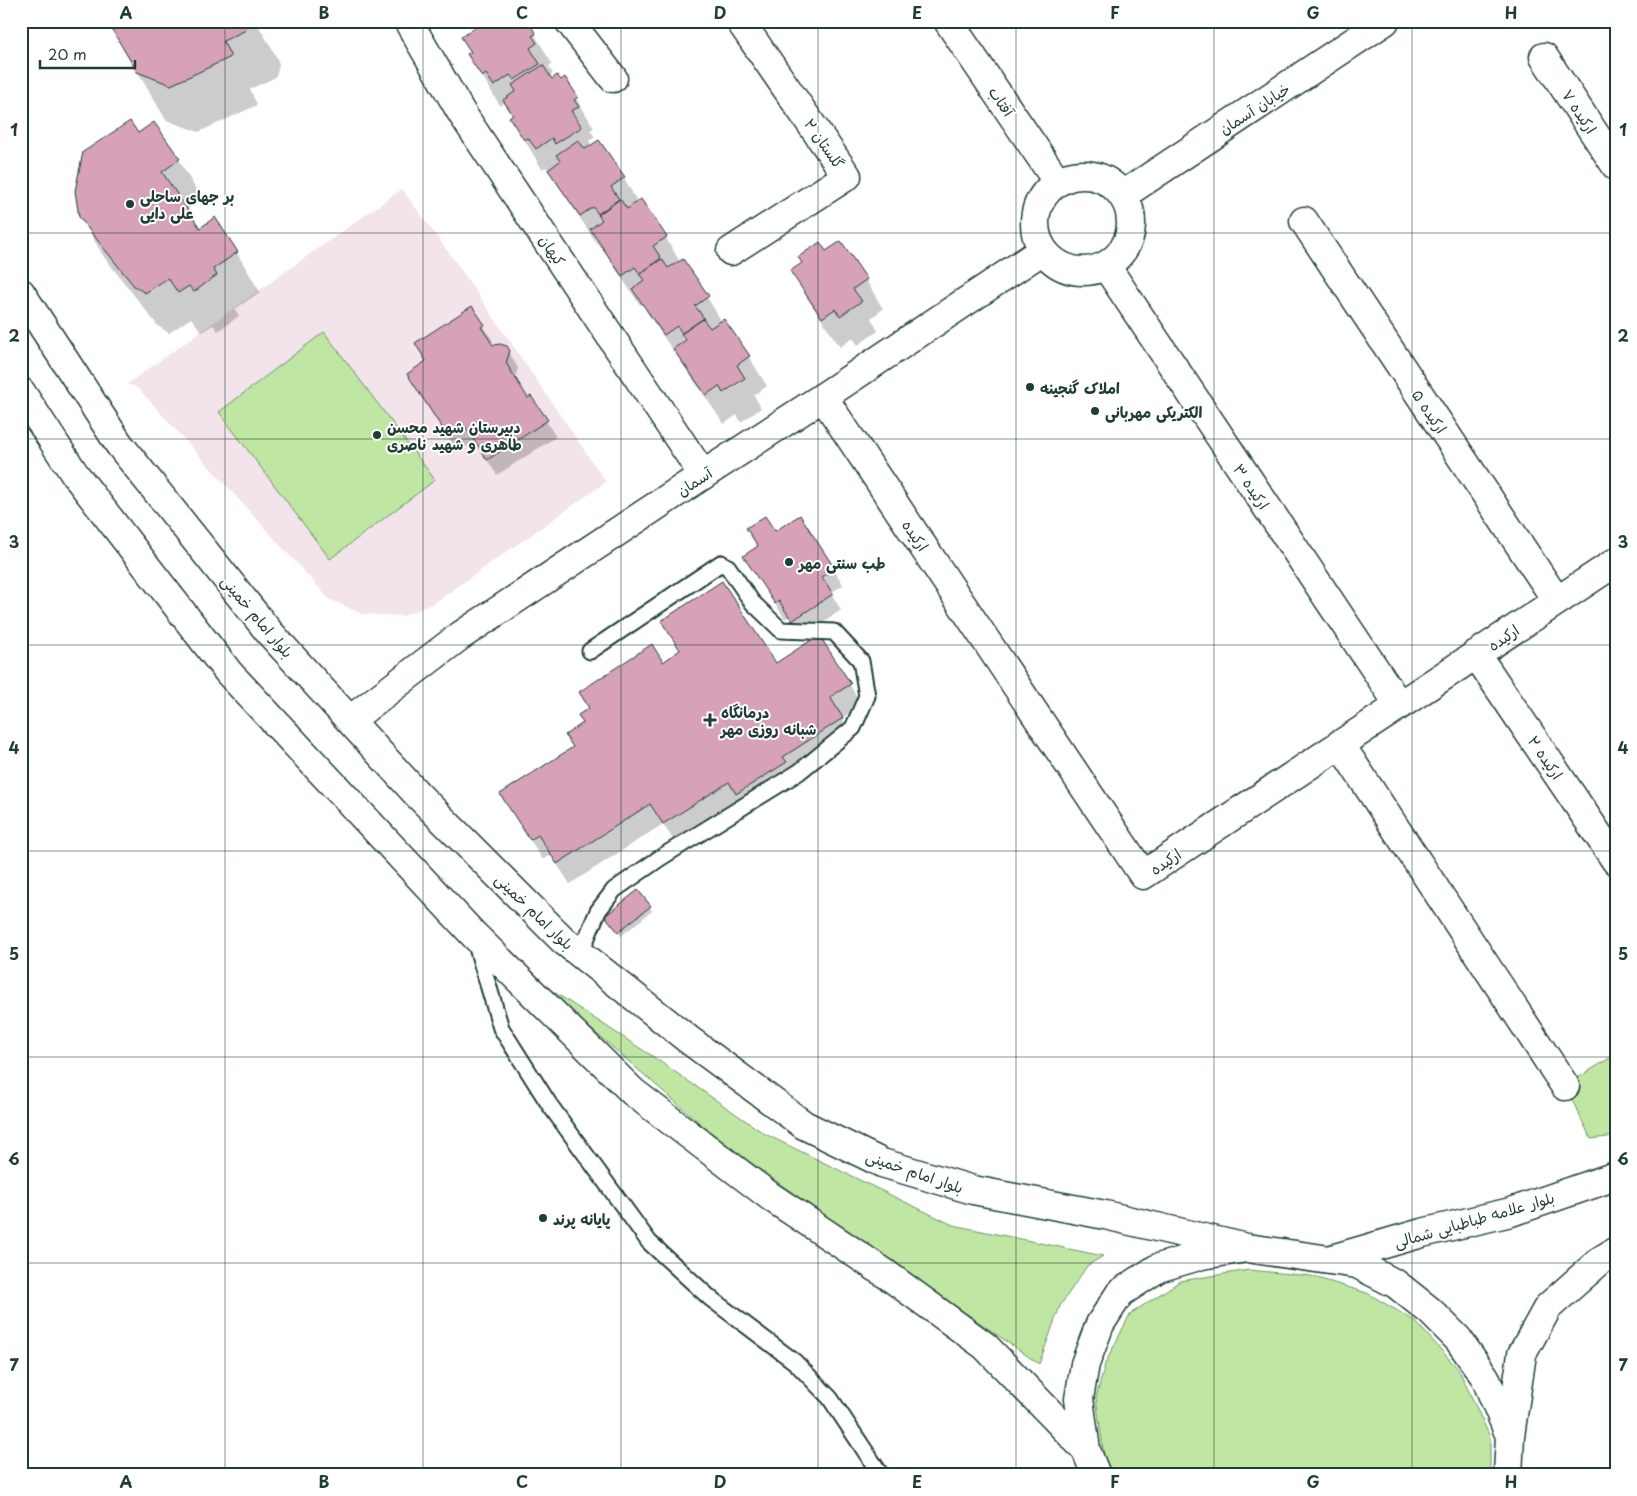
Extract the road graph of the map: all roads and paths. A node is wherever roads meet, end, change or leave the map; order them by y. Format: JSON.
{"nodes":[{"id":1,"x":408,"y":21,"type":"edge"},
{"id":2,"x":569,"y":21,"type":"edge"},
{"id":3,"x":740,"y":21,"type":"edge"},
{"id":4,"x":948,"y":21,"type":"edge"},
{"id":5,"x":1385,"y":21,"type":"edge"},
{"id":6,"x":1544,"y":57,"type":"dead end"},
{"id":7,"x":613,"y":78,"type":"dead end"},
{"id":8,"x":1616,"y":166,"type":"edge"},
{"id":9,"x":1057,"y":181,"type":"junction"},
{"id":10,"x":1123,"y":195,"type":"junction"},
{"id":11,"x":1304,"y":221,"type":"dead end"},
{"id":12,"x":1043,"y":250,"type":"junction"},
{"id":13,"x":731,"y":251,"type":"dead end"},
{"id":14,"x":1106,"y":266,"type":"junction"},
{"id":15,"x":21,"y":293,"type":"edge"},
{"id":16,"x":21,"y":392,"type":"edge"},
{"id":17,"x":823,"y":397,"type":"junction"},
{"id":18,"x":703,"y":475,"type":"junction"},
{"id":19,"x":1616,"y":562,"type":"edge"},
{"id":20,"x":1557,"y":601,"type":"junction"},
{"id":21,"x":590,"y":651,"type":"dead end"},
{"id":22,"x":1476,"y":654,"type":"junction"},
{"id":23,"x":1399,"y":705,"type":"junction"},
{"id":24,"x":350,"y":720,"type":"junction"},
{"id":25,"x":1340,"y":744,"type":"junction"},
{"id":26,"x":1616,"y":861,"type":"edge"},
{"id":27,"x":474,"y":935,"type":"junction"},
{"id":28,"x":580,"y":954,"type":"junction"},
{"id":29,"x":1565,"y":1086,"type":"dead end"},
{"id":30,"x":1616,"y":1176,"type":"edge"},
{"id":31,"x":1247,"y":1248,"type":"junction"},
{"id":32,"x":1616,"y":1251,"type":"edge"},
{"id":33,"x":1331,"y":1259,"type":"junction"},
{"id":34,"x":1086,"y":1450,"type":"junction"},
{"id":35,"x":1512,"y":1460,"type":"edge"},
{"id":36,"x":881,"y":1475,"type":"edge"},
{"id":37,"x":1096,"y":1475,"type":"edge"}],
"edges":[{"from":1,"to":18,"type":"street","name":"کیهان"},
{"from":2,"to":7,"type":"street"},
{"from":3,"to":13,"type":"street","name":"گلستان ۲"},
{"from":4,"to":9,"type":"street","name":"آفتاب"},
{"from":5,"to":10,"type":"street","name":"خیابان آسمان"},
{"from":6,"to":8,"type":"street","name":"ارکیده ۷"},
{"from":9,"to":10,"type":"street"},
{"from":9,"to":12,"type":"street"},
{"from":10,"to":14,"type":"street"},
{"from":11,"to":20,"type":"street","name":"ارکیده ۵"},
{"from":12,"to":14,"type":"street"},
{"from":12,"to":17,"type":"street","name":"آسمان"},
{"from":14,"to":23,"type":"street","name":"ارکیده ۳"},
{"from":15,"to":24,"type":"street","name":"بلوار امام خمینی"},
{"from":16,"to":27,"type":"street"},
{"from":17,"to":18,"type":"street","name":"آسمان"},
{"from":17,"to":25,"type":"street","name":"ارکیده"},
{"from":18,"to":24,"type":"street","name":"آسمان"},
{"from":19,"to":20,"type":"street","name":"ارکیده"},
{"from":20,"to":22,"type":"street","name":"ارکیده"},
{"from":21,"to":28,"type":"lane"},
{"from":22,"to":23,"type":"street","name":"ارکیده"},
{"from":22,"to":26,"type":"street","name":"ارکیده ۲"},
{"from":23,"to":25,"type":"street","name":"ارکیده"},
{"from":24,"to":28,"type":"street","name":"بلوار امام خمینی"},
{"from":25,"to":29,"type":"street"},
{"from":27,"to":34,"type":"street"},
{"from":27,"to":36,"type":"lane"},
{"from":28,"to":31,"type":"street","name":"بلوار امام خمینی"},
{"from":30,"to":33,"type":"street","name":"بلوار علامه طباطبایی شمالی"},
{"from":31,"to":33,"type":"street"},
{"from":31,"to":34,"type":"street"},
{"from":32,"to":35,"type":"street"},
{"from":33,"to":35,"type":"street"},
{"from":34,"to":37,"type":"street"}]}
